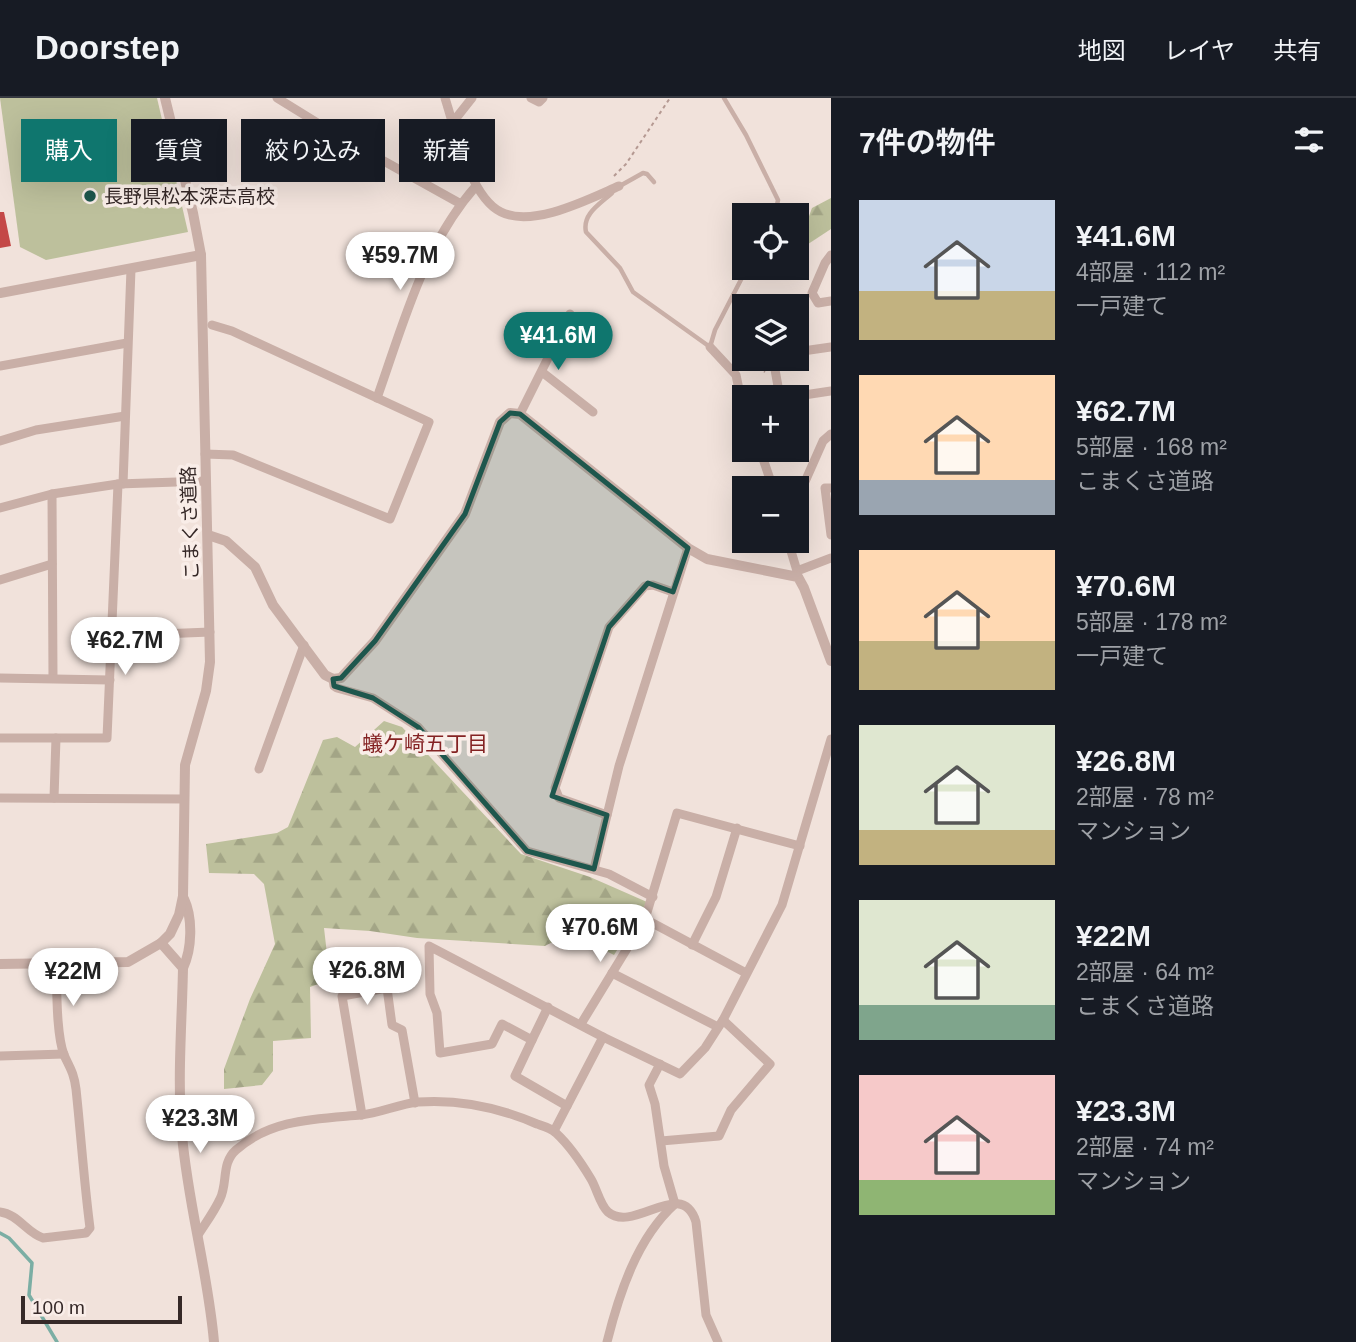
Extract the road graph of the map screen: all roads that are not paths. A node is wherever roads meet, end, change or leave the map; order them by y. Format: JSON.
{"nodes":[{"id":1,"x":165,"y":98,"type":"edge"},
{"id":2,"x":277,"y":98,"type":"edge"},
{"id":3,"x":445,"y":98,"type":"edge"},
{"id":4,"x":472,"y":98,"type":"edge"},
{"id":5,"x":531,"y":98,"type":"edge"},
{"id":6,"x":543,"y":98,"type":"edge"},
{"id":7,"x":724,"y":98,"type":"edge"},
{"id":8,"x":452,"y":119,"type":"edge"},
{"id":9,"x":455,"y":119,"type":"edge"},
{"id":10,"x":475,"y":182,"type":"edge"},
{"id":11,"x":654,"y":182,"type":"dead end"},
{"id":12,"x":476,"y":186,"type":"junction"},
{"id":13,"x":619,"y":186,"type":"junction"},
{"id":14,"x":777,"y":203,"type":"edge"},
{"id":15,"x":461,"y":204,"type":"junction"},
{"id":16,"x":201,"y":255,"type":"junction"},
{"id":17,"x":831,"y":255,"type":"edge"},
{"id":18,"x":131,"y":269,"type":"junction"},
{"id":19,"x":741,"y":280,"type":"edge"},
{"id":20,"x":0,"y":292,"type":"edge"},
{"id":21,"x":831,"y":301,"type":"edge"},
{"id":22,"x":569,"y":314,"type":"dead end"},
{"id":23,"x":212,"y":326,"type":"dead end"},
{"id":24,"x":127,"y":344,"type":"junction"},
{"id":25,"x":710,"y":347,"type":"junction"},
{"id":26,"x":831,"y":347,"type":"edge"},
{"id":27,"x":809,"y":350,"type":"edge"},
{"id":28,"x":0,"y":366,"type":"edge"},
{"id":29,"x":542,"y":372,"type":"junction"},
{"id":30,"x":738,"y":385,"type":"edge"},
{"id":31,"x":831,"y":391,"type":"edge"},
{"id":32,"x":809,"y":394,"type":"edge"},
{"id":33,"x":377,"y":398,"type":"junction"},
{"id":34,"x":593,"y":412,"type":"dead end"},
{"id":35,"x":520,"y":414,"type":"junction"},
{"id":36,"x":125,"y":416,"type":"junction"},
{"id":37,"x":831,"y":435,"type":"edge"},
{"id":38,"x":0,"y":441,"type":"edge"},
{"id":39,"x":205,"y":454,"type":"junction"},
{"id":40,"x":808,"y":476,"type":"edge"},
{"id":41,"x":206,"y":481,"type":"junction"},
{"id":42,"x":120,"y":484,"type":"junction"},
{"id":43,"x":831,"y":488,"type":"edge"},
{"id":44,"x":52,"y":494,"type":"junction"},
{"id":45,"x":0,"y":508,"type":"edge"},
{"id":46,"x":831,"y":534,"type":"edge"},
{"id":47,"x":208,"y":535,"type":"junction"},
{"id":48,"x":688,"y":548,"type":"junction"},
{"id":49,"x":792,"y":553,"type":"edge"},
{"id":50,"x":831,"y":558,"type":"edge"},
{"id":51,"x":52,"y":564,"type":"junction"},
{"id":52,"x":796,"y":573,"type":"junction"},
{"id":53,"x":0,"y":580,"type":"edge"},
{"id":54,"x":673,"y":592,"type":"junction"},
{"id":55,"x":210,"y":632,"type":"junction"},
{"id":56,"x":112,"y":636,"type":"junction"},
{"id":57,"x":304,"y":645,"type":"junction"},
{"id":58,"x":831,"y":661,"type":"edge"},
{"id":59,"x":0,"y":678,"type":"edge"},
{"id":60,"x":53,"y":678,"type":"junction"},
{"id":61,"x":333,"y":679,"type":"junction"},
{"id":62,"x":110,"y":680,"type":"junction"},
{"id":63,"x":0,"y":738,"type":"edge"},
{"id":64,"x":56,"y":738,"type":"junction"},
{"id":65,"x":831,"y":739,"type":"edge"},
{"id":66,"x":259,"y":769,"type":"dead end"},
{"id":67,"x":0,"y":797,"type":"edge"},
{"id":68,"x":54,"y":798,"type":"junction"},
{"id":69,"x":184,"y":799,"type":"junction"},
{"id":70,"x":607,"y":815,"type":"junction"},
{"id":71,"x":737,"y":828,"type":"junction"},
{"id":72,"x":800,"y":845,"type":"junction"},
{"id":73,"x":594,"y":869,"type":"junction"},
{"id":74,"x":183,"y":896,"type":"junction"},
{"id":75,"x":653,"y":897,"type":"junction"},
{"id":76,"x":645,"y":919,"type":"junction"},
{"id":77,"x":161,"y":943,"type":"junction"},
{"id":78,"x":692,"y":945,"type":"junction"},
{"id":79,"x":0,"y":964,"type":"edge"},
{"id":80,"x":56,"y":964,"type":"junction"},
{"id":81,"x":183,"y":968,"type":"junction"},
{"id":82,"x":612,"y":973,"type":"junction"},
{"id":83,"x":746,"y":973,"type":"junction"},
{"id":84,"x":548,"y":1007,"type":"junction"},
{"id":85,"x":720,"y":1023,"type":"junction"},
{"id":86,"x":582,"y":1024,"type":"junction"},
{"id":87,"x":603,"y":1037,"type":"junction"},
{"id":88,"x":532,"y":1040,"type":"junction"},
{"id":89,"x":64,"y":1054,"type":"junction"},
{"id":90,"x":0,"y":1055,"type":"edge"},
{"id":91,"x":660,"y":1065,"type":"junction"},
{"id":92,"x":415,"y":1102,"type":"junction"},
{"id":93,"x":567,"y":1106,"type":"junction"},
{"id":94,"x":362,"y":1115,"type":"junction"},
{"id":95,"x":554,"y":1131,"type":"junction"},
{"id":96,"x":661,"y":1140,"type":"junction"},
{"id":97,"x":675,"y":1204,"type":"junction"},
{"id":98,"x":0,"y":1208,"type":"edge"},
{"id":99,"x":198,"y":1236,"type":"junction"},
{"id":100,"x":215,"y":1342,"type":"edge"},
{"id":101,"x":607,"y":1342,"type":"edge"},
{"id":102,"x":718,"y":1342,"type":"edge"}],
"edges":[{"from":1,"to":16,"type":"street","name":"こまくさ道路"},
{"from":2,"to":15,"type":"street"},
{"from":3,"to":8,"type":"street"},
{"from":4,"to":9,"type":"street"},
{"from":5,"to":6,"type":"street"},
{"from":7,"to":14,"type":"lane"},
{"from":10,"to":12,"type":"street"},
{"from":11,"to":13,"type":"lane"},
{"from":12,"to":13,"type":"street"},
{"from":12,"to":15,"type":"street"},
{"from":13,"to":25,"type":"lane"},
{"from":15,"to":33,"type":"street"},
{"from":16,"to":18,"type":"street"},
{"from":16,"to":39,"type":"street","name":"こまくさ道路"},
{"from":17,"to":21,"type":"street"},
{"from":18,"to":20,"type":"street"},
{"from":18,"to":24,"type":"street"},
{"from":19,"to":25,"type":"lane"},
{"from":22,"to":29,"type":"street"},
{"from":23,"to":33,"type":"street"},
{"from":24,"to":28,"type":"street"},
{"from":24,"to":36,"type":"street"},
{"from":25,"to":30,"type":"street"},
{"from":26,"to":27,"type":"street"},
{"from":29,"to":34,"type":"street"},
{"from":29,"to":35,"type":"street"},
{"from":31,"to":32,"type":"street"},
{"from":33,"to":39,"type":"street"},
{"from":35,"to":48,"type":"street"},
{"from":35,"to":61,"type":"street"},
{"from":36,"to":38,"type":"street"},
{"from":36,"to":42,"type":"street"},
{"from":37,"to":40,"type":"street"},
{"from":39,"to":41,"type":"street","name":"こまくさ道路"},
{"from":41,"to":42,"type":"street"},
{"from":41,"to":47,"type":"street","name":"こまくさ道路"},
{"from":42,"to":44,"type":"street"},
{"from":42,"to":56,"type":"street"},
{"from":43,"to":46,"type":"street"},
{"from":44,"to":45,"type":"street"},
{"from":44,"to":51,"type":"street"},
{"from":47,"to":55,"type":"street","name":"こまくさ道路"},
{"from":47,"to":57,"type":"street"},
{"from":48,"to":52,"type":"street"},
{"from":48,"to":54,"type":"street"},
{"from":49,"to":52,"type":"street"},
{"from":50,"to":52,"type":"street"},
{"from":51,"to":53,"type":"street"},
{"from":51,"to":60,"type":"street"},
{"from":52,"to":58,"type":"street"},
{"from":54,"to":70,"type":"street"},
{"from":54,"to":70,"type":"street"},
{"from":55,"to":56,"type":"street"},
{"from":55,"to":69,"type":"street","name":"こまくさ道路"},
{"from":56,"to":62,"type":"street"},
{"from":57,"to":61,"type":"street"},
{"from":57,"to":66,"type":"street"},
{"from":59,"to":60,"type":"street"},
{"from":60,"to":62,"type":"street"},
{"from":61,"to":73,"type":"street"},
{"from":62,"to":64,"type":"street"},
{"from":63,"to":64,"type":"street"},
{"from":64,"to":68,"type":"street"},
{"from":65,"to":72,"type":"street"},
{"from":67,"to":68,"type":"street"},
{"from":68,"to":69,"type":"street"},
{"from":69,"to":74,"type":"street","name":"こまくさ道路"},
{"from":70,"to":73,"type":"street"},
{"from":71,"to":72,"type":"street"},
{"from":71,"to":75,"type":"street"},
{"from":71,"to":78,"type":"street"},
{"from":72,"to":83,"type":"street"},
{"from":73,"to":75,"type":"street"},
{"from":74,"to":77,"type":"street","name":"こまくさ道路"},
{"from":74,"to":81,"type":"street"},
{"from":75,"to":76,"type":"street"},
{"from":76,"to":78,"type":"street"},
{"from":76,"to":82,"type":"street"},
{"from":77,"to":80,"type":"street","name":"こまくさ道路"},
{"from":77,"to":81,"type":"street"},
{"from":78,"to":83,"type":"street"},
{"from":79,"to":80,"type":"street","name":"こまくさ道路"},
{"from":80,"to":89,"type":"street"},
{"from":81,"to":99,"type":"street"},
{"from":82,"to":85,"type":"street"},
{"from":82,"to":86,"type":"street"},
{"from":83,"to":85,"type":"street"},
{"from":84,"to":86,"type":"street"},
{"from":84,"to":88,"type":"street"},
{"from":84,"to":88,"type":"street"},
{"from":85,"to":91,"type":"street"},
{"from":85,"to":96,"type":"street"},
{"from":86,"to":87,"type":"street"},
{"from":87,"to":91,"type":"street"},
{"from":87,"to":93,"type":"street"},
{"from":88,"to":93,"type":"street"},
{"from":89,"to":90,"type":"street"},
{"from":89,"to":98,"type":"street"},
{"from":91,"to":96,"type":"street"},
{"from":92,"to":94,"type":"street"},
{"from":92,"to":94,"type":"street"},
{"from":92,"to":95,"type":"street"},
{"from":93,"to":95,"type":"street"},
{"from":94,"to":99,"type":"street"},
{"from":95,"to":97,"type":"street"},
{"from":96,"to":97,"type":"street"},
{"from":97,"to":101,"type":"street"},
{"from":97,"to":102,"type":"street"},
{"from":99,"to":100,"type":"street"}]}
